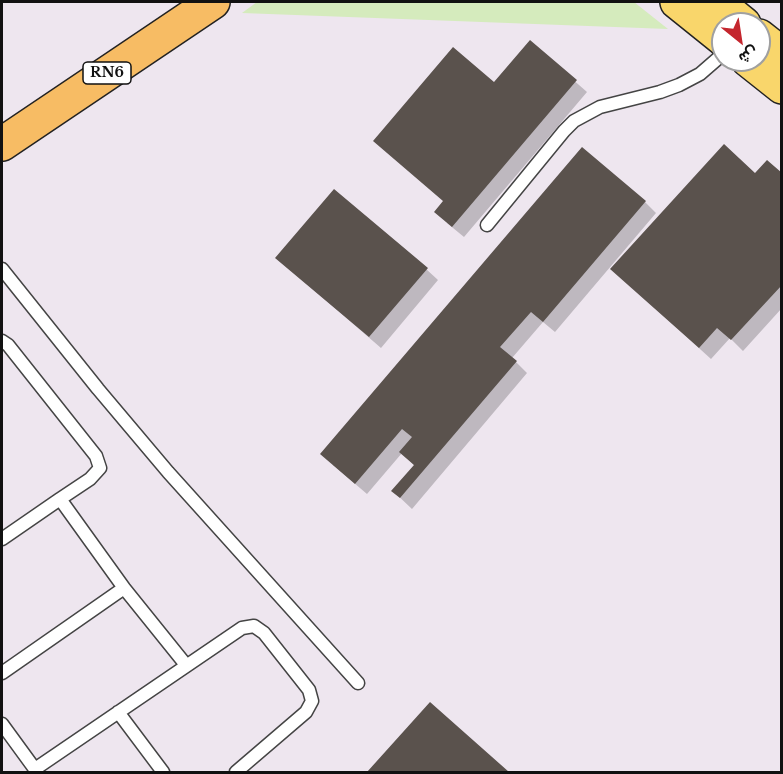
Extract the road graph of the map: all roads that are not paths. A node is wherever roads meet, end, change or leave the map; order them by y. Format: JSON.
{"nodes":[{"id":1,"x":173,"y":2,"type":"edge"},
{"id":2,"x":213,"y":2,"type":"edge"},
{"id":3,"x":677,"y":2,"type":"edge"},
{"id":4,"x":717,"y":2,"type":"edge"},
{"id":5,"x":729,"y":12,"type":"edge"},
{"id":6,"x":711,"y":29,"type":"edge"},
{"id":7,"x":711,"y":64,"type":"edge"},
{"id":8,"x":763,"y":72,"type":"edge"},
{"id":9,"x":782,"y":87,"type":"edge"},
{"id":10,"x":2,"y":119,"type":"edge"},
{"id":11,"x":2,"y":144,"type":"edge"},
{"id":12,"x":487,"y":225,"type":"dead end"},
{"id":13,"x":2,"y":269,"type":"edge"},
{"id":14,"x":2,"y":341,"type":"edge"},
{"id":15,"x":60,"y":499,"type":"junction"},
{"id":16,"x":2,"y":539,"type":"edge"},
{"id":17,"x":124,"y":588,"type":"junction"},
{"id":18,"x":186,"y":665,"type":"junction"},
{"id":19,"x":2,"y":673,"type":"edge"},
{"id":20,"x":358,"y":683,"type":"dead end"},
{"id":21,"x":118,"y":712,"type":"junction"},
{"id":22,"x":2,"y":724,"type":"edge"},
{"id":23,"x":36,"y":771,"type":"edge"},
{"id":24,"x":163,"y":772,"type":"edge"},
{"id":25,"x":236,"y":772,"type":"edge"}],
"edges":[{"from":1,"to":10,"type":"highway","number":"RN6"},
{"from":2,"to":11,"type":"highway","number":"RN6"},
{"from":3,"to":6,"type":"main road"},
{"from":4,"to":5,"type":"main road"},
{"from":7,"to":12,"type":"lane"},
{"from":8,"to":9,"type":"main road"},
{"from":13,"to":20,"type":"lane"},
{"from":14,"to":15,"type":"lane"},
{"from":15,"to":16,"type":"lane"},
{"from":15,"to":17,"type":"lane"},
{"from":17,"to":18,"type":"lane"},
{"from":17,"to":19,"type":"lane"},
{"from":18,"to":21,"type":"lane"},
{"from":18,"to":25,"type":"lane"},
{"from":21,"to":23,"type":"lane"},
{"from":21,"to":24,"type":"lane"},
{"from":22,"to":23,"type":"lane"}]}
